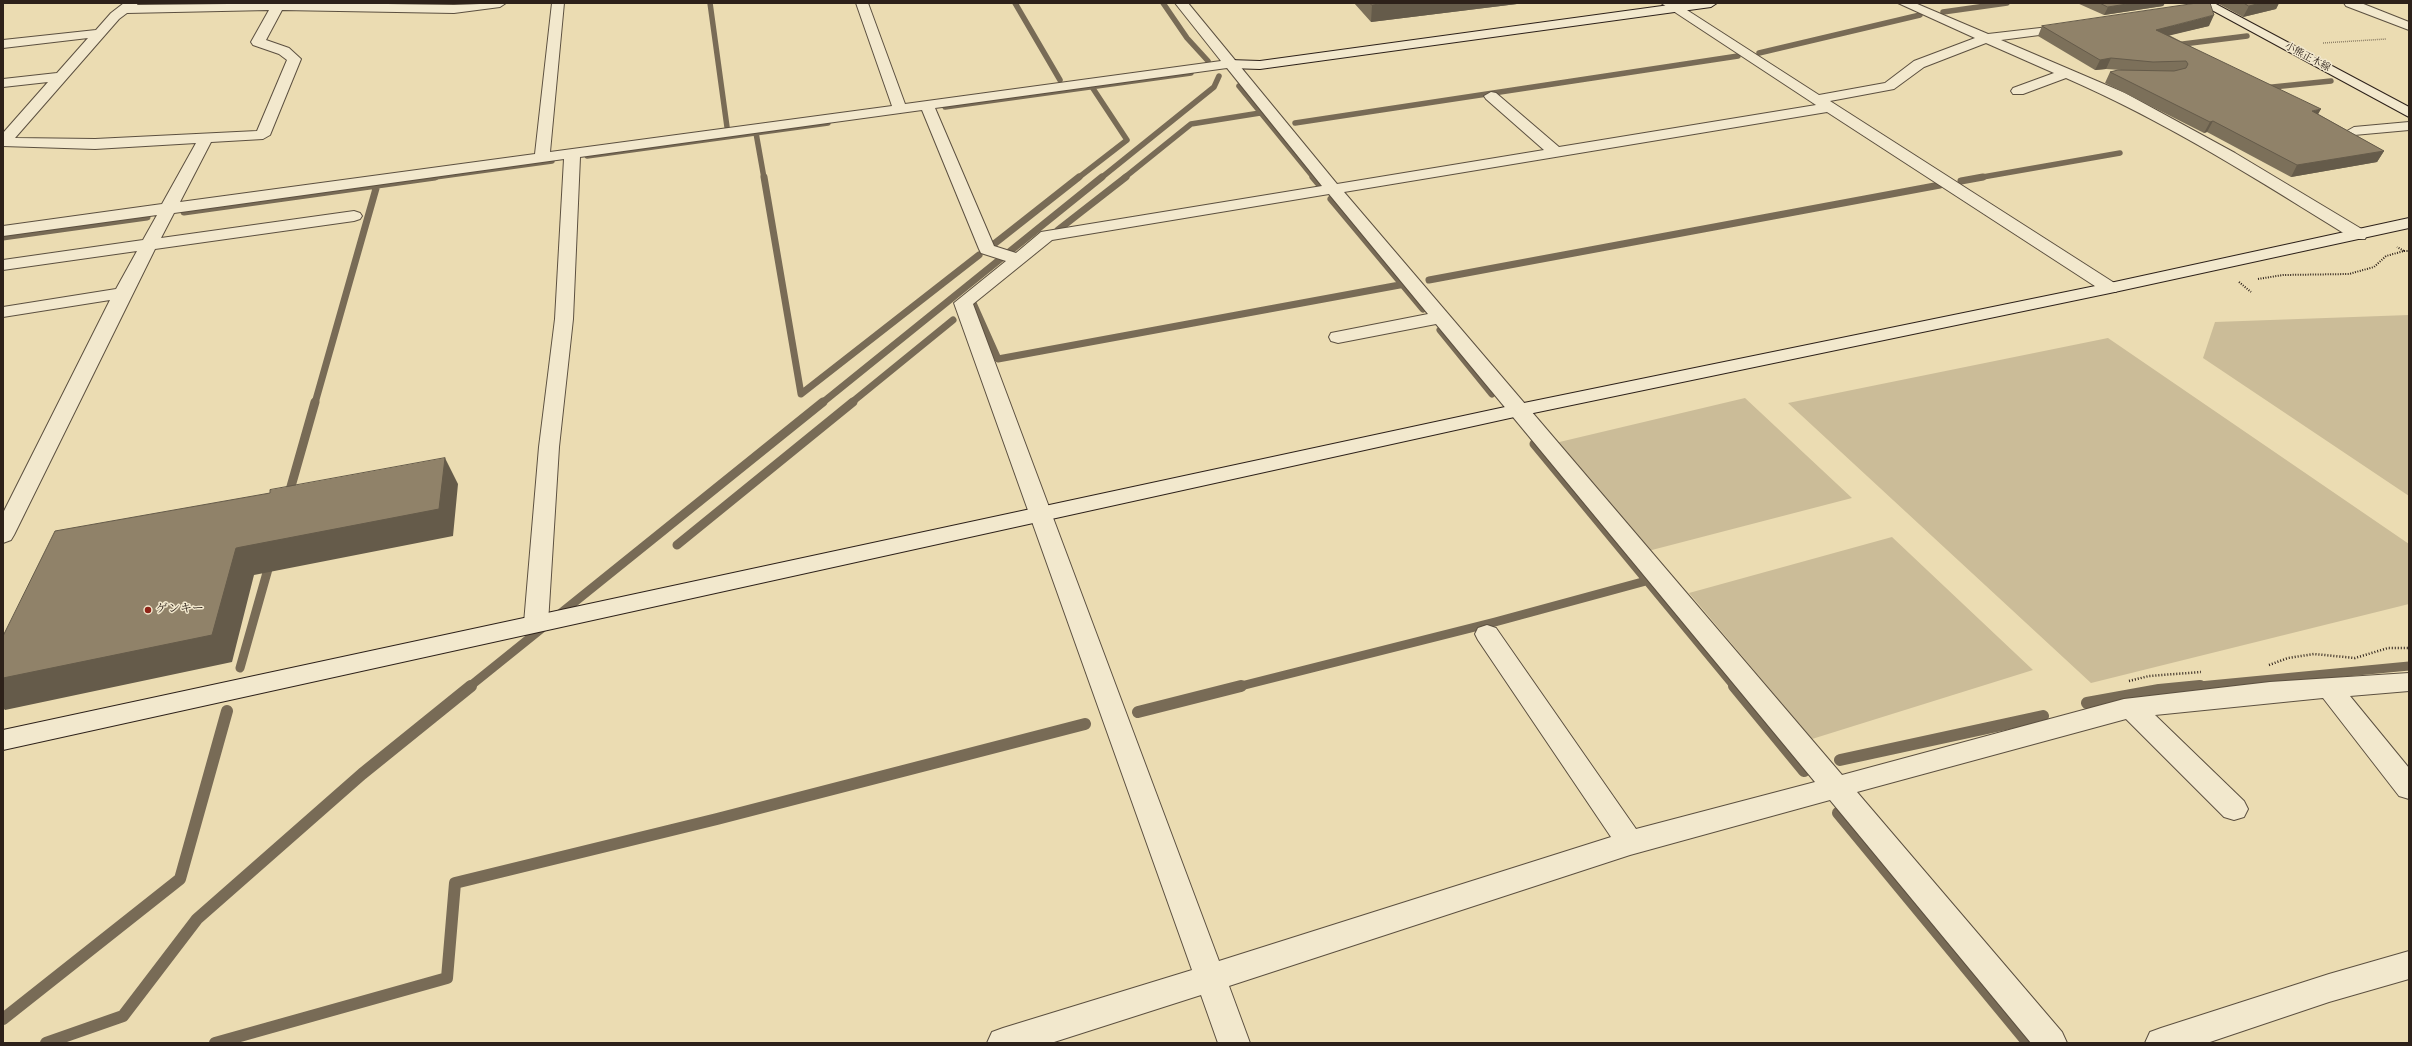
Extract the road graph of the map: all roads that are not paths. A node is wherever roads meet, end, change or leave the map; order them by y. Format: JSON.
{"nodes":[{"id":1,"x":500,"y":3,"type":"edge"},
{"id":2,"x":558,"y":3,"type":"edge"},
{"id":3,"x":862,"y":3,"type":"edge"},
{"id":4,"x":1181,"y":3,"type":"edge"},
{"id":5,"x":1711,"y":3,"type":"edge"},
{"id":6,"x":1904,"y":3,"type":"edge"},
{"id":7,"x":2350,"y":3,"type":"edge"},
{"id":8,"x":277,"y":5,"type":"edge"},
{"id":9,"x":1671,"y":5,"type":"edge"},
{"id":10,"x":2203,"y":5,"type":"edge"},
{"id":11,"x":129,"y":6,"type":"edge"},
{"id":12,"x":2081,"y":25,"type":"edge"},
{"id":13,"x":2409,"y":26,"type":"edge"},
{"id":14,"x":100,"y":33,"type":"junction"},
{"id":15,"x":1988,"y":38,"type":"junction"},
{"id":16,"x":3,"y":44,"type":"edge"},
{"id":17,"x":1229,"y":64,"type":"junction"},
{"id":18,"x":2106,"y":74,"type":"dead end"},
{"id":19,"x":2072,"y":75,"type":"junction"},
{"id":20,"x":61,"y":77,"type":"junction"},
{"id":21,"x":3,"y":83,"type":"edge"},
{"id":22,"x":2018,"y":91,"type":"dead end"},
{"id":23,"x":1491,"y":96,"type":"dead end"},
{"id":24,"x":1825,"y":103,"type":"junction"},
{"id":25,"x":927,"y":106,"type":"junction"},
{"id":26,"x":900,"y":109,"type":"junction"},
{"id":27,"x":2409,"y":112,"type":"edge"},
{"id":28,"x":2409,"y":126,"type":"edge"},
{"id":29,"x":2354,"y":131,"type":"dead end"},
{"id":30,"x":206,"y":138,"type":"junction"},
{"id":31,"x":3,"y":142,"type":"edge"},
{"id":32,"x":1556,"y":152,"type":"junction"},
{"id":33,"x":572,"y":155,"type":"junction"},
{"id":34,"x":542,"y":157,"type":"junction"},
{"id":35,"x":1333,"y":189,"type":"junction"},
{"id":36,"x":169,"y":209,"type":"junction"},
{"id":37,"x":354,"y":216,"type":"dead end"},
{"id":38,"x":2409,"y":223,"type":"edge"},
{"id":39,"x":3,"y":232,"type":"edge"},
{"id":40,"x":2359,"y":235,"type":"junction"},
{"id":41,"x":149,"y":245,"type":"junction"},
{"id":42,"x":1015,"y":258,"type":"junction"},
{"id":43,"x":3,"y":265,"type":"edge"},
{"id":44,"x":2110,"y":288,"type":"junction"},
{"id":45,"x":123,"y":293,"type":"junction"},
{"id":46,"x":3,"y":312,"type":"edge"},
{"id":47,"x":1442,"y":317,"type":"junction"},
{"id":48,"x":1338,"y":337,"type":"dead end"},
{"id":49,"x":1519,"y":410,"type":"junction"},
{"id":50,"x":1041,"y":513,"type":"junction"},
{"id":51,"x":3,"y":535,"type":"edge"},
{"id":52,"x":537,"y":623,"type":"junction"},
{"id":53,"x":1487,"y":634,"type":"dead end"},
{"id":54,"x":2409,"y":682,"type":"edge"},
{"id":55,"x":2330,"y":688,"type":"junction"},
{"id":56,"x":2131,"y":708,"type":"junction"},
{"id":57,"x":3,"y":740,"type":"edge"},
{"id":58,"x":1834,"y":786,"type":"junction"},
{"id":59,"x":2409,"y":788,"type":"edge"},
{"id":60,"x":2234,"y":809,"type":"dead end"},
{"id":61,"x":1630,"y":843,"type":"junction"},
{"id":62,"x":2409,"y":965,"type":"edge"},
{"id":63,"x":1211,"y":978,"type":"junction"},
{"id":64,"x":1003,"y":1043,"type":"edge"},
{"id":65,"x":1234,"y":1043,"type":"edge"},
{"id":66,"x":2051,"y":1043,"type":"edge"},
{"id":67,"x":2161,"y":1043,"type":"edge"}],
"edges":[{"from":1,"to":8,"type":"street"},
{"from":2,"to":34,"type":"street"},
{"from":3,"to":26,"type":"street"},
{"from":4,"to":17,"type":"street"},
{"from":5,"to":9,"type":"street"},
{"from":6,"to":15,"type":"street"},
{"from":7,"to":13,"type":"street"},
{"from":8,"to":11,"type":"street"},
{"from":8,"to":30,"type":"street"},
{"from":9,"to":17,"type":"street"},
{"from":9,"to":24,"type":"street"},
{"from":10,"to":27,"type":"street","name":"小熊正木線"},
{"from":11,"to":14,"type":"street"},
{"from":12,"to":15,"type":"street"},
{"from":14,"to":16,"type":"street"},
{"from":14,"to":20,"type":"street"},
{"from":15,"to":19,"type":"street"},
{"from":15,"to":24,"type":"street"},
{"from":17,"to":25,"type":"street"},
{"from":17,"to":35,"type":"street"},
{"from":18,"to":19,"type":"street"},
{"from":19,"to":22,"type":"street"},
{"from":19,"to":40,"type":"street"},
{"from":20,"to":21,"type":"street"},
{"from":20,"to":31,"type":"street"},
{"from":23,"to":32,"type":"street"},
{"from":24,"to":32,"type":"street"},
{"from":24,"to":44,"type":"street"},
{"from":25,"to":26,"type":"street"},
{"from":25,"to":42,"type":"street"},
{"from":26,"to":33,"type":"street"},
{"from":28,"to":29,"type":"street"},
{"from":30,"to":31,"type":"street"},
{"from":30,"to":36,"type":"street"},
{"from":32,"to":35,"type":"street"},
{"from":33,"to":34,"type":"street"},
{"from":33,"to":52,"type":"street"},
{"from":34,"to":36,"type":"street"},
{"from":35,"to":42,"type":"street"},
{"from":35,"to":47,"type":"street"},
{"from":36,"to":39,"type":"street"},
{"from":36,"to":41,"type":"street"},
{"from":37,"to":41,"type":"street"},
{"from":38,"to":40,"type":"street"},
{"from":40,"to":44,"type":"street"},
{"from":41,"to":43,"type":"street"},
{"from":41,"to":45,"type":"street"},
{"from":42,"to":50,"type":"street"},
{"from":44,"to":49,"type":"street"},
{"from":45,"to":46,"type":"street"},
{"from":45,"to":51,"type":"street"},
{"from":47,"to":48,"type":"street"},
{"from":47,"to":49,"type":"street"},
{"from":49,"to":50,"type":"street"},
{"from":49,"to":58,"type":"street"},
{"from":50,"to":52,"type":"street"},
{"from":50,"to":63,"type":"street"},
{"from":52,"to":57,"type":"street"},
{"from":53,"to":61,"type":"street"},
{"from":54,"to":55,"type":"street"},
{"from":55,"to":56,"type":"street"},
{"from":55,"to":59,"type":"street"},
{"from":56,"to":58,"type":"street"},
{"from":56,"to":60,"type":"street"},
{"from":58,"to":61,"type":"street"},
{"from":58,"to":66,"type":"street"},
{"from":61,"to":63,"type":"street"},
{"from":62,"to":67,"type":"street"},
{"from":63,"to":64,"type":"street"},
{"from":63,"to":65,"type":"street"}]}
